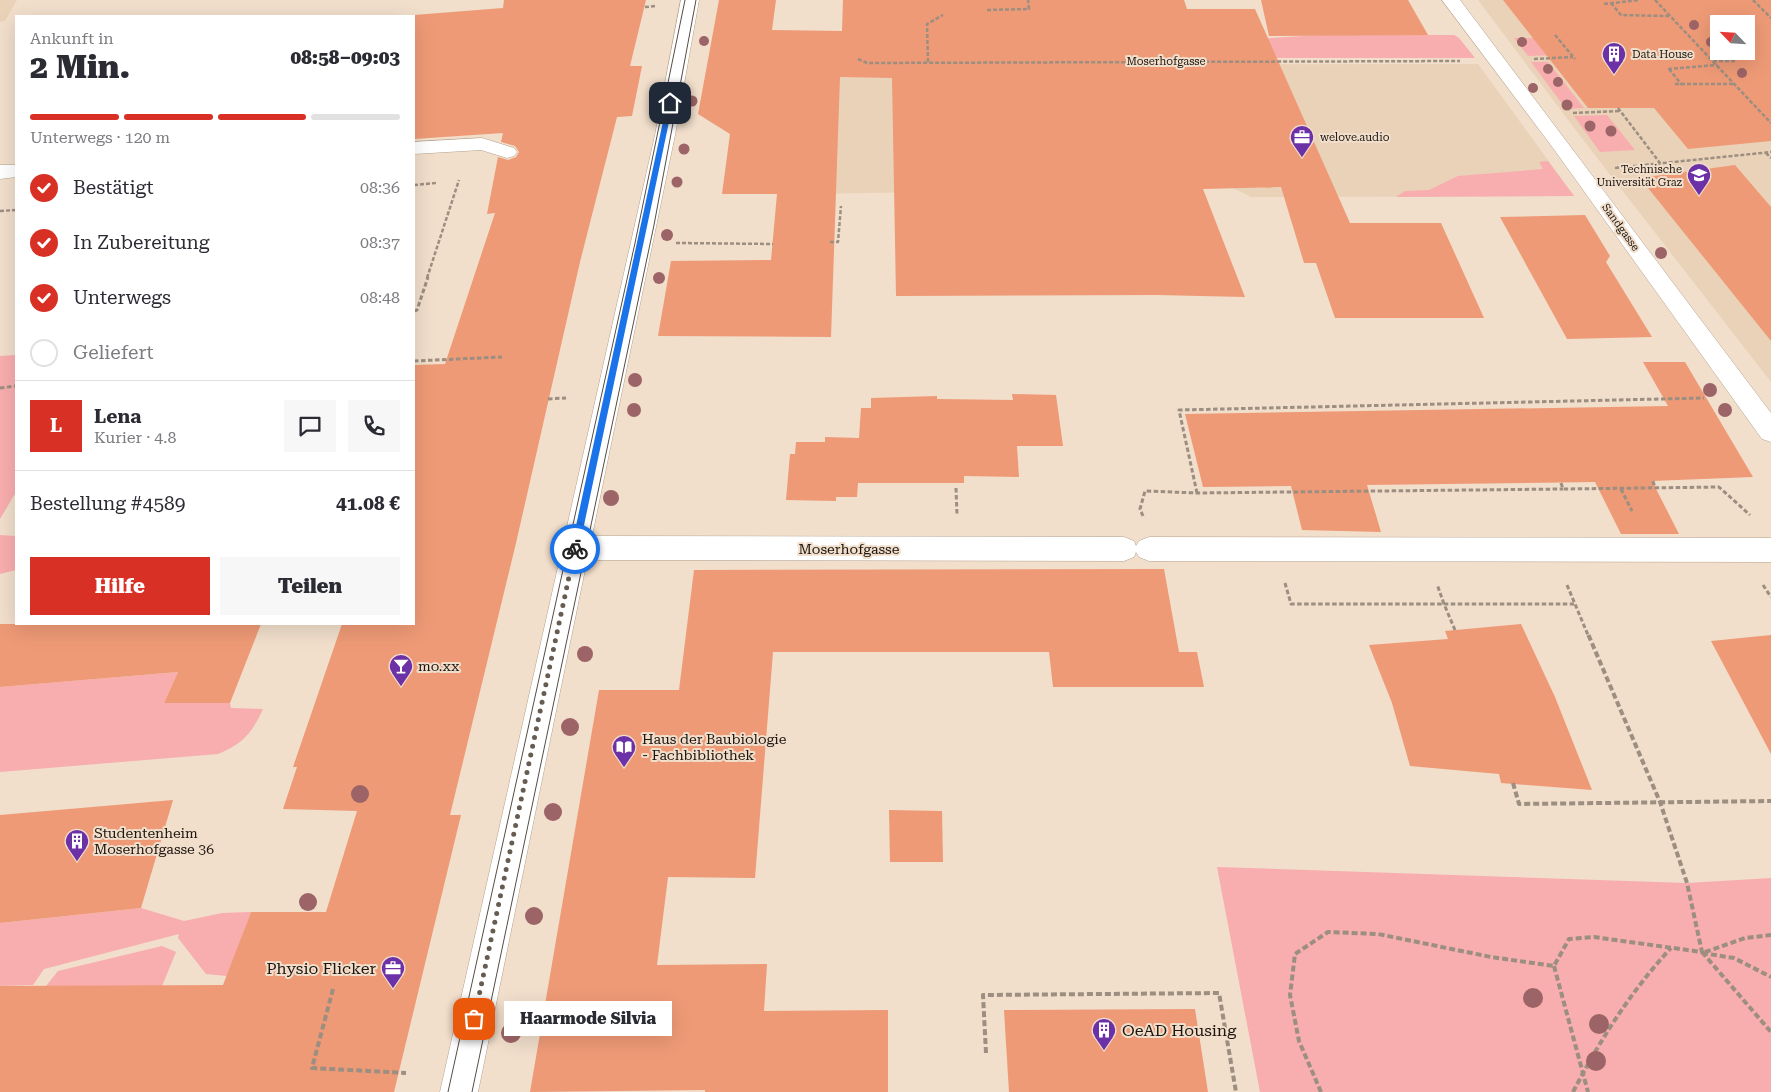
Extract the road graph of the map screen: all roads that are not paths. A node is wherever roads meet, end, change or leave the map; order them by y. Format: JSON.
{"nodes":[{"id":1,"x":690,"y":0,"type":"edge"},
{"id":2,"x":1451,"y":0,"type":"edge"},
{"id":3,"x":415,"y":148,"type":"edge"},
{"id":4,"x":507,"y":152,"type":"dead end"},
{"id":5,"x":0,"y":172,"type":"edge"},
{"id":6,"x":15,"y":172,"type":"edge"},
{"id":7,"x":1771,"y":432,"type":"edge"},
{"id":8,"x":575,"y":548,"type":"junction"},
{"id":9,"x":1771,"y":550,"type":"edge"},
{"id":10,"x":458,"y":1092,"type":"edge"}],
"edges":[{"from":1,"to":8,"type":"street"},
{"from":2,"to":7,"type":"street","name":"Sandgasse"},
{"from":3,"to":4,"type":"street"},
{"from":5,"to":6,"type":"street"},
{"from":8,"to":9,"type":"street","name":"Moserhofgasse"},
{"from":8,"to":10,"type":"street"}]}
